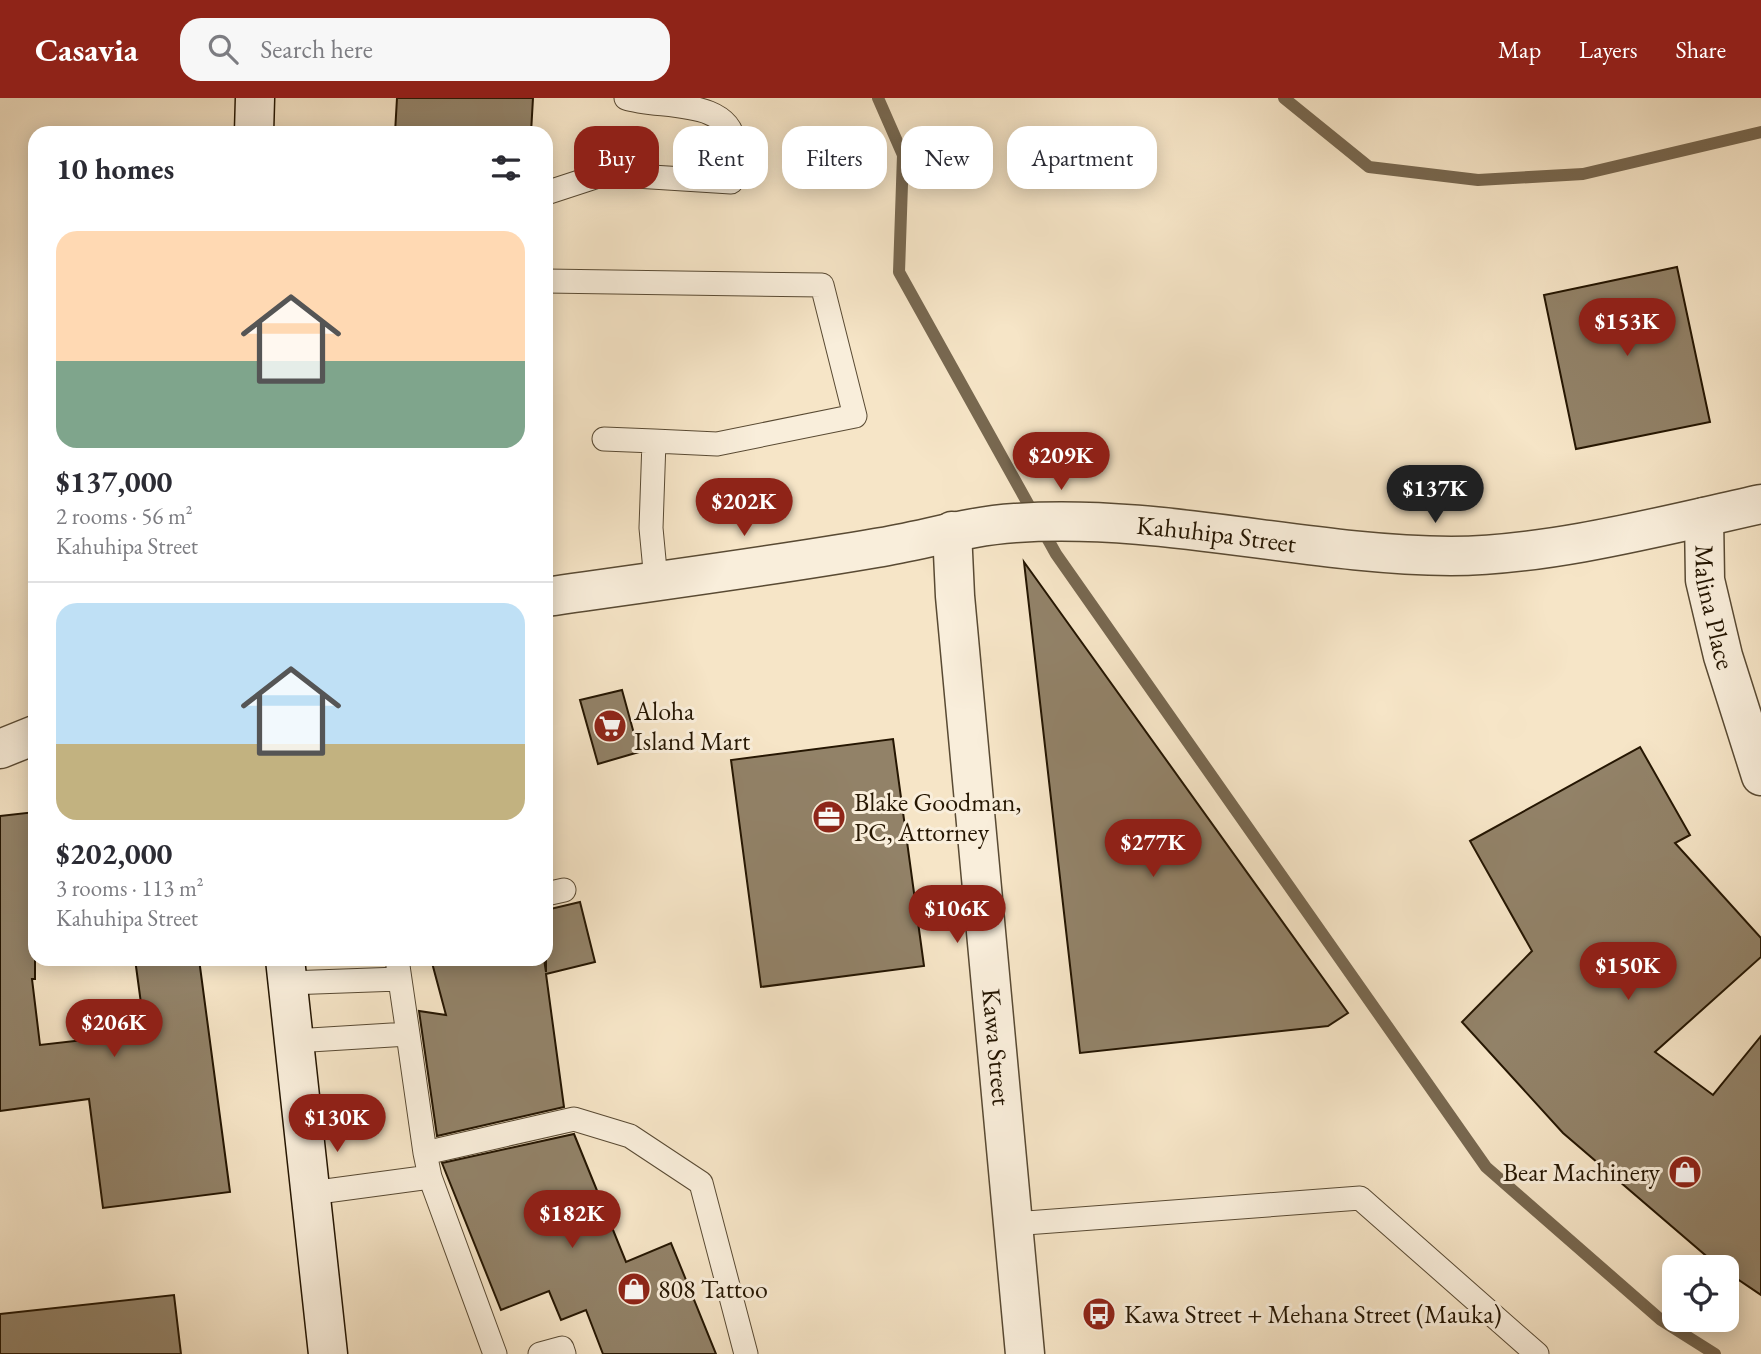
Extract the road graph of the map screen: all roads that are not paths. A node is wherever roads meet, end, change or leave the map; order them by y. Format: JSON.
{"nodes":[{"id":1,"x":255,"y":98,"type":"edge"},
{"id":2,"x":626,"y":98,"type":"edge"},
{"id":3,"x":254,"y":126,"type":"edge"},
{"id":4,"x":553,"y":191,"type":"edge"},
{"id":5,"x":553,"y":281,"type":"edge"},
{"id":6,"x":604,"y":439,"type":"dead end"},
{"id":7,"x":654,"y":441,"type":"junction"},
{"id":8,"x":1761,"y":504,"type":"edge"},
{"id":9,"x":1704,"y":517,"type":"junction"},
{"id":10,"x":952,"y":531,"type":"junction"},
{"id":11,"x":656,"y":581,"type":"junction"},
{"id":12,"x":553,"y":596,"type":"edge"},
{"id":13,"x":28,"y":737,"type":"edge"},
{"id":14,"x":0,"y":748,"type":"edge"},
{"id":15,"x":1761,"y":776,"type":"edge"},
{"id":16,"x":398,"y":969,"type":"edge"},
{"id":17,"x":286,"y":971,"type":"edge"},
{"id":18,"x":408,"y":1034,"type":"junction"},
{"id":19,"x":294,"y":1041,"type":"junction"},
{"id":20,"x":425,"y":1153,"type":"junction"},
{"id":21,"x":430,"y":1177,"type":"junction"},
{"id":22,"x":311,"y":1194,"type":"junction"},
{"id":23,"x":1013,"y":1224,"type":"junction"},
{"id":24,"x":328,"y":1354,"type":"edge"},
{"id":25,"x":495,"y":1354,"type":"edge"},
{"id":26,"x":540,"y":1354,"type":"edge"},
{"id":27,"x":564,"y":1354,"type":"edge"},
{"id":28,"x":746,"y":1354,"type":"edge"},
{"id":29,"x":1025,"y":1354,"type":"edge"},
{"id":30,"x":1537,"y":1354,"type":"edge"}],
"edges":[{"from":1,"to":3,"type":"street"},
{"from":2,"to":4,"type":"lane"},
{"from":5,"to":7,"type":"lane"},
{"from":6,"to":7,"type":"lane"},
{"from":7,"to":11,"type":"lane"},
{"from":8,"to":9,"type":"street","name":"Kahuhipa Street"},
{"from":9,"to":10,"type":"street","name":"Kahuhipa Street"},
{"from":9,"to":15,"type":"street","name":"Malina Place"},
{"from":10,"to":11,"type":"street","name":"Kahuhipa Street"},
{"from":10,"to":23,"type":"street","name":"Kawa Street"},
{"from":11,"to":12,"type":"street","name":"Kahuhipa Street"},
{"from":13,"to":14,"type":"street"},
{"from":16,"to":17,"type":"lane"},
{"from":16,"to":18,"type":"lane"},
{"from":17,"to":19,"type":"street"},
{"from":18,"to":19,"type":"lane"},
{"from":18,"to":20,"type":"lane"},
{"from":19,"to":22,"type":"street"},
{"from":20,"to":21,"type":"lane"},
{"from":20,"to":28,"type":"lane"},
{"from":21,"to":22,"type":"lane"},
{"from":21,"to":25,"type":"lane"},
{"from":22,"to":24,"type":"street"},
{"from":23,"to":29,"type":"street","name":"Kawa Street"},
{"from":23,"to":30,"type":"lane"},
{"from":26,"to":27,"type":"lane"}]}
